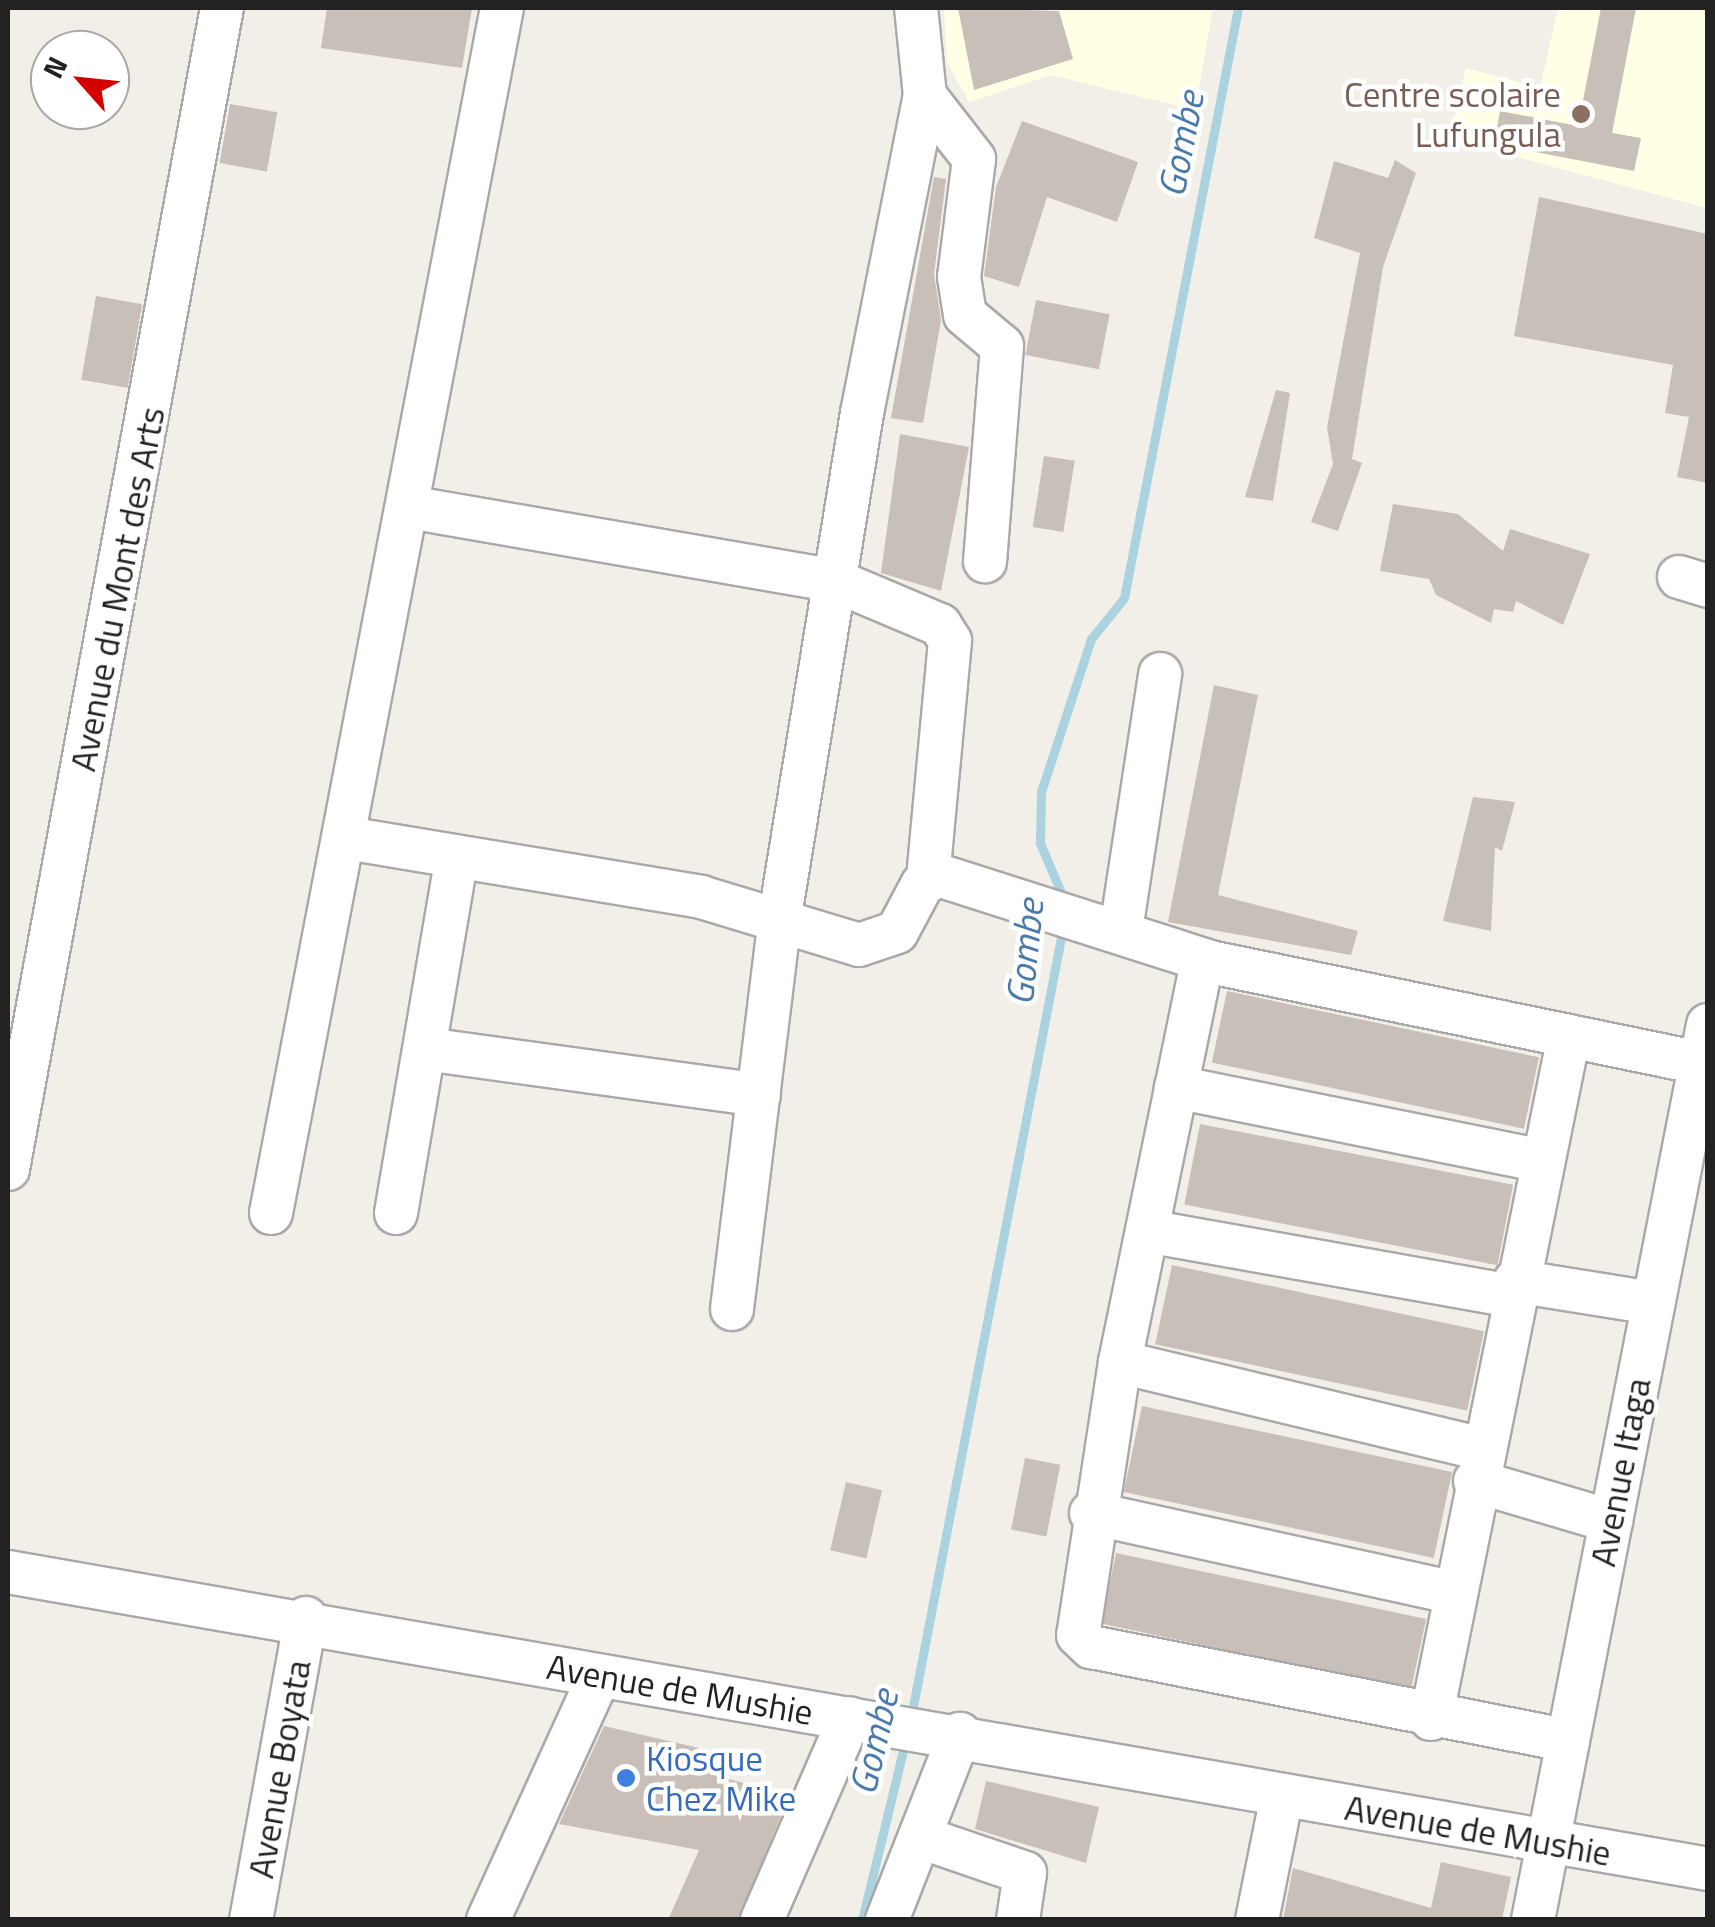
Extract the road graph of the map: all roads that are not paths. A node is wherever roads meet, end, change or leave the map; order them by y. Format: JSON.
{"nodes":[{"id":1,"x":222,"y":8,"type":"edge"},
{"id":2,"x":502,"y":8,"type":"edge"},
{"id":3,"x":916,"y":8,"type":"edge"},
{"id":4,"x":926,"y":96,"type":"junction"},
{"id":5,"x":408,"y":507,"type":"junction"},
{"id":6,"x":985,"y":560,"type":"dead end"},
{"id":7,"x":836,"y":582,"type":"junction"},
{"id":8,"x":1160,"y":674,"type":"dead end"},
{"id":9,"x":346,"y":838,"type":"junction"},
{"id":10,"x":457,"y":857,"type":"junction"},
{"id":11,"x":928,"y":877,"type":"junction"},
{"id":12,"x":780,"y":916,"type":"junction"},
{"id":13,"x":1104,"y":923,"type":"junction"},
{"id":14,"x":1210,"y":962,"type":"junction"},
{"id":15,"x":1569,"y":1036,"type":"junction"},
{"id":16,"x":425,"y":1049,"type":"junction"},
{"id":17,"x":1702,"y":1072,"type":"edge"},
{"id":18,"x":1176,"y":1087,"type":"junction"},
{"id":19,"x":759,"y":1095,"type":"junction"},
{"id":20,"x":1542,"y":1161,"type":"junction"},
{"id":21,"x":8,"y":1170,"type":"edge"},
{"id":22,"x":271,"y":1213,"type":"dead end"},
{"id":23,"x":396,"y":1213,"type":"dead end"},
{"id":24,"x":1147,"y":1231,"type":"junction"},
{"id":25,"x":1513,"y":1289,"type":"junction"},
{"id":26,"x":1653,"y":1303,"type":"junction"},
{"id":27,"x":732,"y":1308,"type":"dead end"},
{"id":28,"x":1120,"y":1362,"type":"junction"},
{"id":29,"x":1478,"y":1465,"type":"junction"},
{"id":30,"x":1091,"y":1513,"type":"junction"},
{"id":31,"x":1610,"y":1521,"type":"junction"},
{"id":32,"x":8,"y":1572,"type":"edge"},
{"id":33,"x":1455,"y":1593,"type":"junction"},
{"id":34,"x":306,"y":1618,"type":"junction"},
{"id":35,"x":599,"y":1676,"type":"junction"},
{"id":36,"x":1432,"y":1718,"type":"junction"},
{"id":37,"x":859,"y":1720,"type":"junction"},
{"id":38,"x":946,"y":1732,"type":"junction"},
{"id":39,"x":1568,"y":1740,"type":"junction"},
{"id":40,"x":1282,"y":1796,"type":"junction"},
{"id":41,"x":920,"y":1837,"type":"junction"},
{"id":42,"x":1549,"y":1843,"type":"junction"},
{"id":43,"x":1708,"y":1870,"type":"edge"},
{"id":44,"x":251,"y":1920,"type":"edge"},
{"id":45,"x":488,"y":1920,"type":"edge"},
{"id":46,"x":762,"y":1920,"type":"edge"},
{"id":47,"x":888,"y":1920,"type":"edge"},
{"id":48,"x":1018,"y":1920,"type":"edge"},
{"id":49,"x":1258,"y":1920,"type":"edge"},
{"id":50,"x":1534,"y":1920,"type":"edge"}],
"edges":[{"from":1,"to":21,"type":"street","name":"Avenue du Mont des Arts"},
{"from":2,"to":5,"type":"street"},
{"from":3,"to":4,"type":"street"},
{"from":4,"to":6,"type":"street"},
{"from":4,"to":7,"type":"street"},
{"from":5,"to":7,"type":"street"},
{"from":5,"to":9,"type":"street"},
{"from":7,"to":11,"type":"street"},
{"from":7,"to":12,"type":"street"},
{"from":8,"to":13,"type":"street"},
{"from":9,"to":10,"type":"street"},
{"from":9,"to":22,"type":"street"},
{"from":10,"to":12,"type":"street"},
{"from":10,"to":16,"type":"street"},
{"from":11,"to":12,"type":"street"},
{"from":11,"to":13,"type":"street"},
{"from":12,"to":19,"type":"street"},
{"from":13,"to":14,"type":"street"},
{"from":14,"to":15,"type":"street"},
{"from":14,"to":18,"type":"street"},
{"from":15,"to":17,"type":"street"},
{"from":15,"to":20,"type":"street"},
{"from":16,"to":19,"type":"street"},
{"from":16,"to":23,"type":"street"},
{"from":17,"to":26,"type":"street","name":"Avenue Itaga"},
{"from":18,"to":20,"type":"street"},
{"from":18,"to":24,"type":"street"},
{"from":19,"to":27,"type":"street"},
{"from":20,"to":25,"type":"street"},
{"from":24,"to":25,"type":"street"},
{"from":24,"to":28,"type":"street"},
{"from":25,"to":26,"type":"street"},
{"from":25,"to":29,"type":"street"},
{"from":26,"to":31,"type":"street","name":"Avenue Itaga"},
{"from":28,"to":29,"type":"street"},
{"from":28,"to":30,"type":"street"},
{"from":29,"to":31,"type":"street"},
{"from":29,"to":33,"type":"street"},
{"from":30,"to":33,"type":"street"},
{"from":30,"to":36,"type":"street"},
{"from":31,"to":39,"type":"street","name":"Avenue Itaga"},
{"from":32,"to":34,"type":"street","name":"Avenue de Mushie"},
{"from":33,"to":36,"type":"street"},
{"from":34,"to":35,"type":"street","name":"Avenue de Mushie"},
{"from":34,"to":44,"type":"street","name":"Avenue Boyata"},
{"from":35,"to":37,"type":"street","name":"Avenue de Mushie"},
{"from":35,"to":45,"type":"street"},
{"from":36,"to":39,"type":"street"},
{"from":37,"to":38,"type":"street","name":"Avenue de Mushie"},
{"from":37,"to":46,"type":"street"},
{"from":38,"to":40,"type":"street","name":"Avenue de Mushie"},
{"from":38,"to":41,"type":"street"},
{"from":39,"to":42,"type":"street","name":"Avenue Itaga"},
{"from":40,"to":42,"type":"street","name":"Avenue de Mushie"},
{"from":40,"to":49,"type":"street"},
{"from":41,"to":47,"type":"street"},
{"from":41,"to":48,"type":"street"},
{"from":42,"to":43,"type":"street","name":"Avenue de Mushie"},
{"from":42,"to":50,"type":"street","name":"Avenue Itaga"}]}
